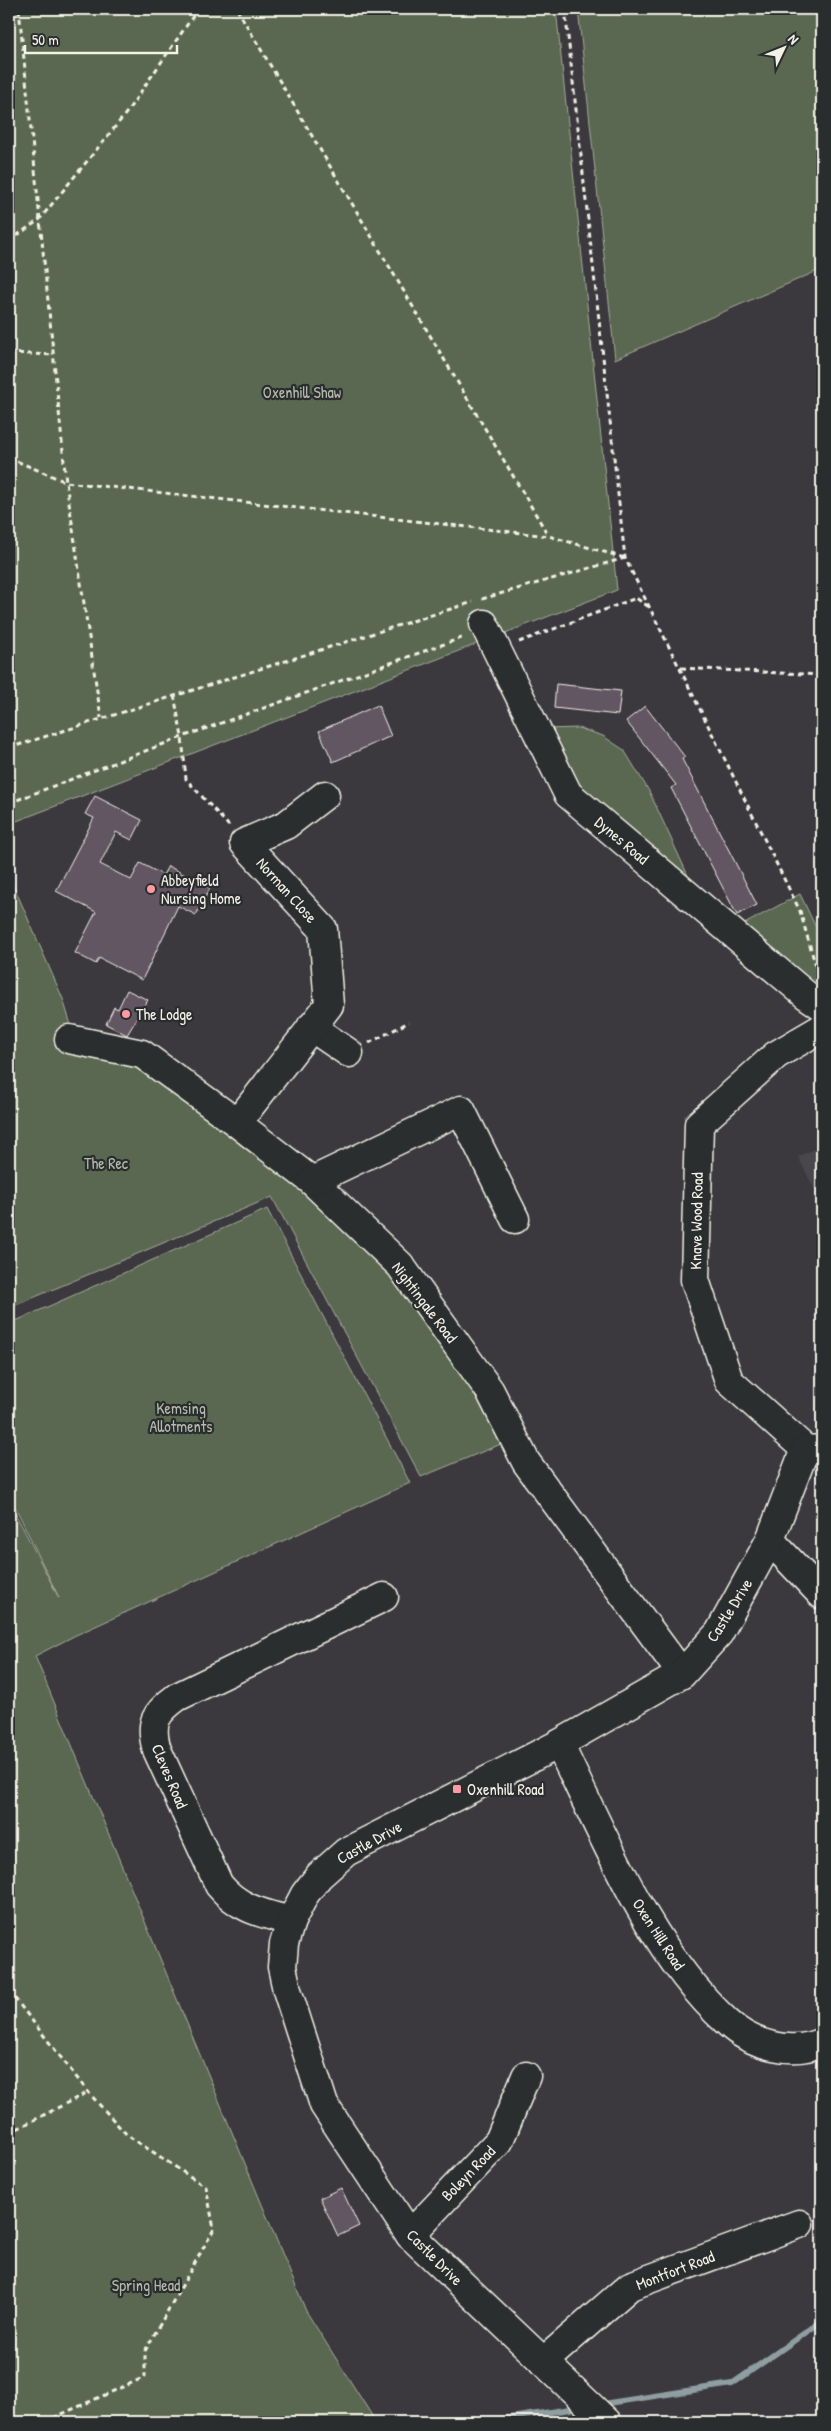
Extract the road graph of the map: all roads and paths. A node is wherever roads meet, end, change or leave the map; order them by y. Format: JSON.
{"nodes":[{"id":1,"x":19,"y":9,"type":"edge"},
{"id":2,"x":198,"y":9,"type":"edge"},
{"id":3,"x":238,"y":9,"type":"edge"},
{"id":4,"x":565,"y":9,"type":"edge"},
{"id":5,"x":39,"y":220,"type":"junction"},
{"id":6,"x":9,"y":242,"type":"edge"},
{"id":7,"x":9,"y":353,"type":"edge"},
{"id":8,"x":54,"y":355,"type":"junction"},
{"id":9,"x":9,"y":458,"type":"edge"},
{"id":10,"x":66,"y":482,"type":"junction"},
{"id":11,"x":549,"y":536,"type":"junction"},
{"id":12,"x":625,"y":558,"type":"junction"},
{"id":13,"x":650,"y":607,"type":"junction"},
{"id":14,"x":490,"y":635,"type":"junction"},
{"id":15,"x":681,"y":668,"type":"junction"},
{"id":16,"x":822,"y":675,"type":"edge"},
{"id":17,"x":174,"y":695,"type":"junction"},
{"id":18,"x":101,"y":718,"type":"junction"},
{"id":19,"x":182,"y":737,"type":"junction"},
{"id":20,"x":9,"y":748,"type":"edge"},
{"id":21,"x":325,"y":795,"type":"dead end"},
{"id":22,"x":9,"y":803,"type":"edge"},
{"id":23,"x":244,"y":843,"type":"junction"},
{"id":24,"x":820,"y":976,"type":"dead end"},
{"id":25,"x":822,"y":1006,"type":"edge"},
{"id":26,"x":409,"y":1022,"type":"dead end"},
{"id":27,"x":311,"y":1027,"type":"junction"},
{"id":28,"x":822,"y":1028,"type":"edge"},
{"id":29,"x":70,"y":1039,"type":"dead end"},
{"id":30,"x":349,"y":1053,"type":"joint"},
{"id":31,"x":237,"y":1123,"type":"junction"},
{"id":32,"x":312,"y":1181,"type":"junction"},
{"id":33,"x":515,"y":1219,"type":"dead end"},
{"id":34,"x":814,"y":1449,"type":"edge"},
{"id":35,"x":770,"y":1540,"type":"junction"},
{"id":36,"x":822,"y":1594,"type":"edge"},
{"id":37,"x":384,"y":1597,"type":"dead end"},
{"id":38,"x":682,"y":1674,"type":"junction"},
{"id":39,"x":558,"y":1744,"type":"junction"},
{"id":40,"x":291,"y":1921,"type":"junction"},
{"id":41,"x":9,"y":1991,"type":"edge"},
{"id":42,"x":822,"y":2042,"type":"edge"},
{"id":43,"x":526,"y":2076,"type":"dead end"},
{"id":44,"x":88,"y":2092,"type":"junction"},
{"id":45,"x":9,"y":2132,"type":"edge"},
{"id":46,"x":798,"y":2224,"type":"dead end"},
{"id":47,"x":410,"y":2235,"type":"junction"},
{"id":48,"x":543,"y":2362,"type":"junction"},
{"id":49,"x":44,"y":2422,"type":"edge"},
{"id":50,"x":607,"y":2422,"type":"edge"}],
"edges":[{"from":1,"to":5,"type":"path"},
{"from":2,"to":5,"type":"path"},
{"from":3,"to":11,"type":"path"},
{"from":4,"to":12,"type":"path"},
{"from":5,"to":6,"type":"path"},
{"from":5,"to":8,"type":"path"},
{"from":7,"to":8,"type":"path"},
{"from":8,"to":10,"type":"path"},
{"from":9,"to":10,"type":"path"},
{"from":10,"to":11,"type":"path"},
{"from":10,"to":18,"type":"path"},
{"from":11,"to":12,"type":"path"},
{"from":12,"to":13,"type":"path"},
{"from":12,"to":17,"type":"path"},
{"from":13,"to":14,"type":"path"},
{"from":13,"to":15,"type":"path"},
{"from":14,"to":19,"type":"path"},
{"from":14,"to":25,"type":"street","name":"Dynes Road"},
{"from":15,"to":16,"type":"path"},
{"from":15,"to":24,"type":"path"},
{"from":17,"to":18,"type":"path"},
{"from":17,"to":19,"type":"path"},
{"from":18,"to":20,"type":"path"},
{"from":19,"to":22,"type":"path"},
{"from":19,"to":23,"type":"path"},
{"from":21,"to":23,"type":"street","name":"Norman Close"},
{"from":23,"to":27,"type":"street","name":"Norman Close"},
{"from":26,"to":30,"type":"path"},
{"from":27,"to":30,"type":"street"},
{"from":27,"to":31,"type":"street","name":"Norman Close"},
{"from":28,"to":34,"type":"street","name":"Knave Wood Road"},
{"from":29,"to":31,"type":"street","name":"Nightingale Road"},
{"from":31,"to":32,"type":"street","name":"Nightingale Road"},
{"from":32,"to":33,"type":"street"},
{"from":32,"to":38,"type":"street","name":"Nightingale Road"},
{"from":34,"to":35,"type":"street","name":"Castle Drive"},
{"from":35,"to":36,"type":"street"},
{"from":35,"to":38,"type":"street","name":"Castle Drive"},
{"from":37,"to":40,"type":"street","name":"Cleves Road"},
{"from":38,"to":39,"type":"street","name":"Castle Drive"},
{"from":39,"to":40,"type":"street","name":"Castle Drive"},
{"from":39,"to":42,"type":"street","name":"Oxen Hill Road"},
{"from":40,"to":47,"type":"street","name":"Castle Drive"},
{"from":41,"to":44,"type":"path"},
{"from":43,"to":47,"type":"street","name":"Boleyn Road"},
{"from":44,"to":45,"type":"path"},
{"from":44,"to":49,"type":"path"},
{"from":46,"to":48,"type":"street","name":"Montfort Road"},
{"from":47,"to":48,"type":"street","name":"Castle Drive"},
{"from":48,"to":50,"type":"street","name":"Castle Drive"}]}
